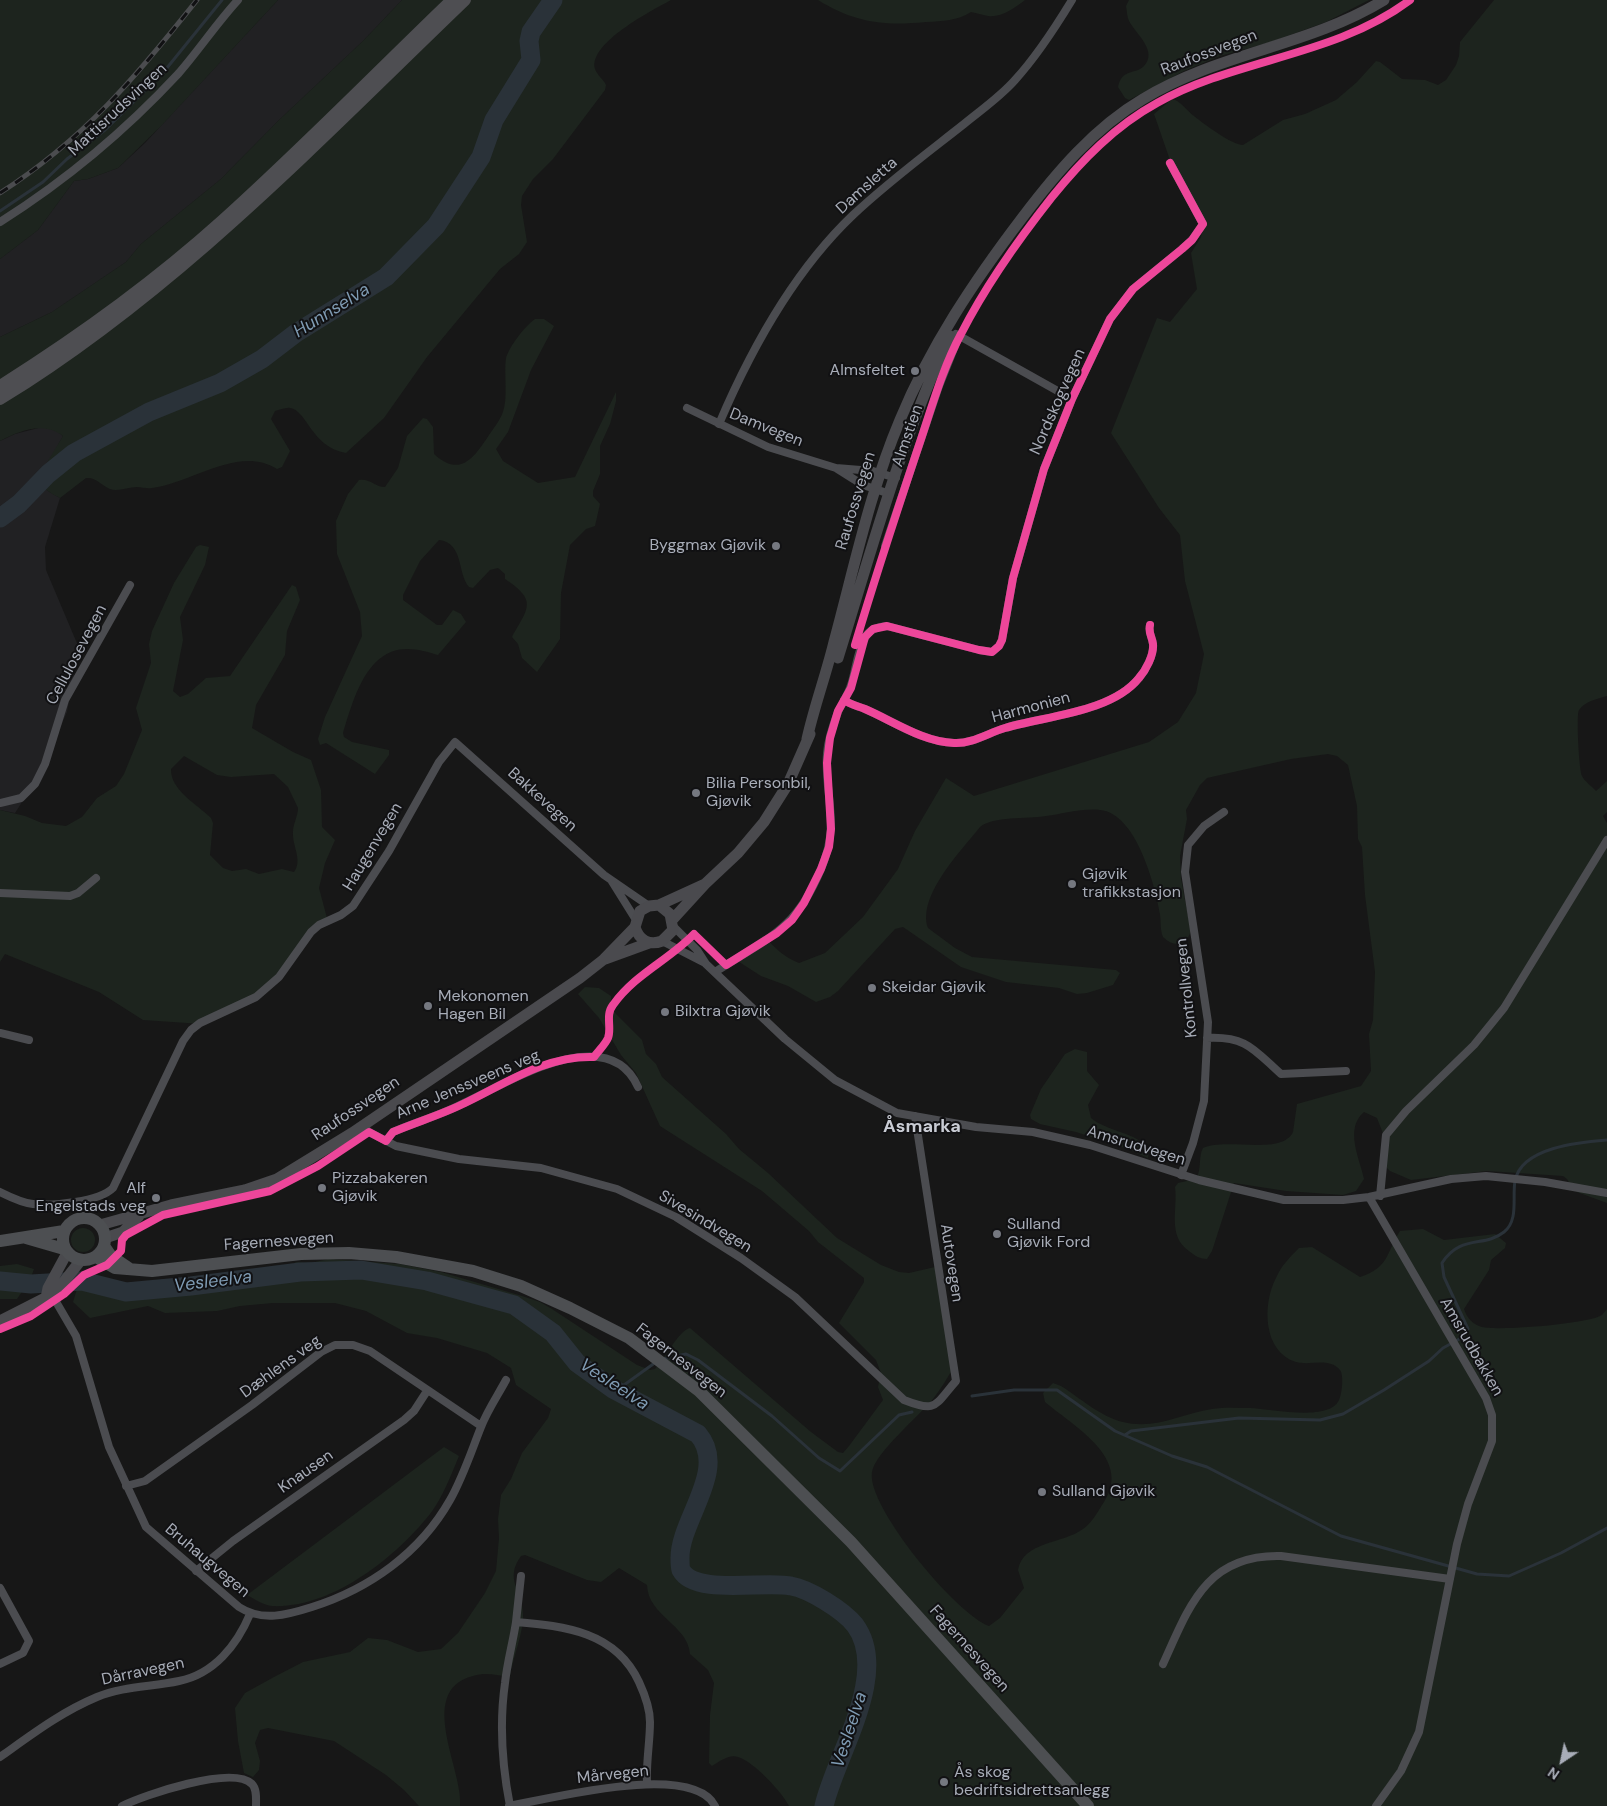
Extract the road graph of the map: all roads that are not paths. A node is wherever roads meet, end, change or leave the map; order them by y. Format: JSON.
{"nodes":[{"id":1,"x":238,"y":0,"type":"edge"},
{"id":2,"x":452,"y":0,"type":"edge"},
{"id":3,"x":465,"y":0,"type":"edge"},
{"id":4,"x":1072,"y":0,"type":"edge"},
{"id":5,"x":1384,"y":0,"type":"edge"},
{"id":6,"x":1170,"y":163,"type":"dead end"},
{"id":7,"x":0,"y":222,"type":"edge"},
{"id":8,"x":953,"y":332,"type":"junction"},
{"id":9,"x":0,"y":386,"type":"edge"},
{"id":10,"x":0,"y":399,"type":"edge"},
{"id":11,"x":1072,"y":399,"type":"junction"},
{"id":12,"x":687,"y":408,"type":"dead end"},
{"id":13,"x":719,"y":424,"type":"junction"},
{"id":14,"x":836,"y":468,"type":"junction"},
{"id":15,"x":881,"y":474,"type":"junction"},
{"id":16,"x":896,"y":478,"type":"junction"},
{"id":17,"x":876,"y":490,"type":"junction"},
{"id":18,"x":890,"y":494,"type":"junction"},
{"id":19,"x":886,"y":546,"type":"dead end"},
{"id":20,"x":130,"y":585,"type":"dead end"},
{"id":21,"x":1150,"y":625,"type":"dead end"},
{"id":22,"x":844,"y":700,"type":"junction"},
{"id":23,"x":807,"y":739,"type":"junction"},
{"id":24,"x":455,"y":742,"type":"joint"},
{"id":25,"x":0,"y":803,"type":"edge"},
{"id":26,"x":1224,"y":812,"type":"dead end"},
{"id":27,"x":1607,"y":840,"type":"edge"},
{"id":28,"x":96,"y":878,"type":"dead end"},
{"id":29,"x":610,"y":879,"type":"junction"},
{"id":30,"x":704,"y":884,"type":"junction"},
{"id":31,"x":0,"y":893,"type":"edge"},
{"id":32,"x":654,"y":906,"type":"junction"},
{"id":33,"x":673,"y":922,"type":"junction"},
{"id":34,"x":635,"y":923,"type":"junction"},
{"id":35,"x":662,"y":941,"type":"junction"},
{"id":36,"x":649,"y":943,"type":"junction"},
{"id":37,"x":603,"y":960,"type":"junction"},
{"id":38,"x":706,"y":964,"type":"junction"},
{"id":39,"x":715,"y":972,"type":"junction"},
{"id":40,"x":0,"y":1033,"type":"edge"},
{"id":41,"x":1207,"y":1038,"type":"junction"},
{"id":42,"x":29,"y":1040,"type":"dead end"},
{"id":43,"x":1346,"y":1071,"type":"dead end"},
{"id":44,"x":638,"y":1088,"type":"dead end"},
{"id":45,"x":915,"y":1116,"type":"junction"},
{"id":46,"x":362,"y":1125,"type":"junction"},
{"id":47,"x":386,"y":1140,"type":"junction"},
{"id":48,"x":1180,"y":1175,"type":"junction"},
{"id":49,"x":0,"y":1192,"type":"edge"},
{"id":50,"x":1607,"y":1193,"type":"edge"},
{"id":51,"x":1380,"y":1196,"type":"junction"},
{"id":52,"x":1369,"y":1198,"type":"junction"},
{"id":53,"x":140,"y":1216,"type":"junction"},
{"id":54,"x":100,"y":1225,"type":"junction"},
{"id":55,"x":64,"y":1231,"type":"junction"},
{"id":56,"x":26,"y":1238,"type":"junction"},
{"id":57,"x":0,"y":1240,"type":"edge"},
{"id":58,"x":104,"y":1242,"type":"junction"},
{"id":59,"x":66,"y":1251,"type":"junction"},
{"id":60,"x":96,"y":1256,"type":"junction"},
{"id":61,"x":81,"y":1260,"type":"junction"},
{"id":62,"x":130,"y":1269,"type":"junction"},
{"id":63,"x":46,"y":1298,"type":"junction"},
{"id":64,"x":0,"y":1321,"type":"edge"},
{"id":65,"x":506,"y":1380,"type":"dead end"},
{"id":66,"x":427,"y":1391,"type":"junction"},
{"id":67,"x":934,"y":1406,"type":"joint"},
{"id":68,"x":481,"y":1426,"type":"junction"},
{"id":69,"x":126,"y":1486,"type":"junction"},
{"id":70,"x":196,"y":1571,"type":"junction"},
{"id":71,"x":521,"y":1576,"type":"dead end"},
{"id":72,"x":1450,"y":1579,"type":"junction"},
{"id":73,"x":0,"y":1588,"type":"edge"},
{"id":74,"x":250,"y":1614,"type":"junction"},
{"id":75,"x":516,"y":1622,"type":"junction"},
{"id":76,"x":0,"y":1664,"type":"edge"},
{"id":77,"x":1164,"y":1664,"type":"dead end"},
{"id":78,"x":0,"y":1757,"type":"edge"},
{"id":79,"x":647,"y":1783,"type":"junction"},
{"id":80,"x":122,"y":1806,"type":"edge"},
{"id":81,"x":256,"y":1806,"type":"edge"},
{"id":82,"x":509,"y":1806,"type":"edge"},
{"id":83,"x":715,"y":1806,"type":"edge"},
{"id":84,"x":1088,"y":1806,"type":"edge"},
{"id":85,"x":1376,"y":1806,"type":"edge"}],
"edges":[{"from":1,"to":7,"type":"street","name":"Mattisrudsvingen"},
{"from":2,"to":9,"type":"highway"},
{"from":3,"to":10,"type":"highway"},
{"from":4,"to":13,"type":"street","name":"Damsletta"},
{"from":5,"to":8,"type":"main road","name":"Raufossvegen"},
{"from":6,"to":11,"type":"street","name":"Nordskogvegen"},
{"from":8,"to":11,"type":"street"},
{"from":8,"to":15,"type":"main road","name":"Raufossvegen"},
{"from":8,"to":16,"type":"main road","name":"Raufossvegen"},
{"from":8,"to":19,"type":"street","name":"Almstien"},
{"from":11,"to":22,"type":"street","name":"Nordskogvegen"},
{"from":12,"to":13,"type":"street","name":"Damvegen"},
{"from":13,"to":14,"type":"street","name":"Damvegen"},
{"from":14,"to":15,"type":"street","name":"Damvegen"},
{"from":14,"to":17,"type":"street","name":"Damvegen"},
{"from":15,"to":16,"type":"street","name":"Damvegen"},
{"from":15,"to":17,"type":"main road","name":"Raufossvegen"},
{"from":16,"to":18,"type":"main road","name":"Raufossvegen"},
{"from":17,"to":18,"type":"street","name":"Damvegen"},
{"from":17,"to":23,"type":"main road","name":"Raufossvegen"},
{"from":18,"to":23,"type":"main road","name":"Raufossvegen"},
{"from":20,"to":25,"type":"street","name":"Cellulosevegen"},
{"from":21,"to":22,"type":"street","name":"Harmonien"},
{"from":22,"to":39,"type":"street"},
{"from":23,"to":30,"type":"main road","name":"Raufossvegen"},
{"from":24,"to":29,"type":"street","name":"Bakkevegen"},
{"from":24,"to":49,"type":"street","name":"Haugenvegen"},
{"from":26,"to":41,"type":"street","name":"Kontrollvegen"},
{"from":27,"to":51,"type":"street"},
{"from":28,"to":31,"type":"street"},
{"from":29,"to":32,"type":"street","name":"Bakkevegen"},
{"from":29,"to":34,"type":"street","name":"Bakkevegen"},
{"from":30,"to":32,"type":"main road","name":"Raufossvegen"},
{"from":30,"to":33,"type":"main road","name":"Raufossvegen"},
{"from":32,"to":33,"type":"main road"},
{"from":32,"to":34,"type":"main road","name":"Raufossvegen"},
{"from":33,"to":35,"type":"main road","name":"Raufossvegen"},
{"from":33,"to":38,"type":"street","name":"Amsrudvegen"},
{"from":34,"to":36,"type":"main road"},
{"from":34,"to":37,"type":"main road","name":"Raufossvegen"},
{"from":35,"to":36,"type":"main road","name":"Raufossvegen"},
{"from":35,"to":38,"type":"street","name":"Amsrudvegen"},
{"from":36,"to":37,"type":"main road","name":"Raufossvegen"},
{"from":37,"to":46,"type":"main road","name":"Raufossvegen"},
{"from":38,"to":39,"type":"street","name":"Amsrudvegen"},
{"from":39,"to":45,"type":"street","name":"Amsrudvegen"},
{"from":40,"to":42,"type":"street"},
{"from":41,"to":43,"type":"street"},
{"from":41,"to":48,"type":"street","name":"Kontrollvegen"},
{"from":44,"to":47,"type":"street","name":"Arne Jenssveens veg"},
{"from":45,"to":48,"type":"street","name":"Amsrudvegen"},
{"from":45,"to":67,"type":"street","name":"Autovegen"},
{"from":46,"to":47,"type":"street","name":"Sivesindvegen"},
{"from":46,"to":53,"type":"main road","name":"Raufossvegen"},
{"from":47,"to":67,"type":"street","name":"Sivesindvegen"},
{"from":48,"to":52,"type":"street","name":"Amsrudvegen"},
{"from":50,"to":51,"type":"street","name":"Amsrudvegen"},
{"from":51,"to":52,"type":"street","name":"Amsrudvegen"},
{"from":52,"to":72,"type":"street","name":"Amsrudbakken"},
{"from":53,"to":54,"type":"main road","name":"Raufossvegen"},
{"from":53,"to":58,"type":"main road"},
{"from":54,"to":55,"type":"main road"},
{"from":54,"to":58,"type":"main road"},
{"from":55,"to":56,"type":"main road"},
{"from":55,"to":59,"type":"main road"},
{"from":56,"to":57,"type":"main road"},
{"from":56,"to":59,"type":"main road"},
{"from":58,"to":60,"type":"main road"},
{"from":58,"to":62,"type":"main road"},
{"from":59,"to":61,"type":"main road"},
{"from":59,"to":63,"type":"main road"},
{"from":60,"to":61,"type":"main road"},
{"from":60,"to":62,"type":"main road","name":"Fagernesvegen"},
{"from":61,"to":63,"type":"main road"},
{"from":62,"to":84,"type":"main road","name":"Fagernesvegen"},
{"from":63,"to":64,"type":"main road"},
{"from":63,"to":69,"type":"street","name":"Bruhaugvegen"},
{"from":65,"to":68,"type":"street","name":"Bruhaugvegen"},
{"from":66,"to":68,"type":"street","name":"Dæhlens veg"},
{"from":66,"to":69,"type":"street","name":"Dæhlens veg"},
{"from":66,"to":70,"type":"street","name":"Knausen"},
{"from":68,"to":74,"type":"street","name":"Bruhaugvegen"},
{"from":69,"to":70,"type":"street","name":"Bruhaugvegen"},
{"from":70,"to":74,"type":"street","name":"Bruhaugvegen"},
{"from":71,"to":75,"type":"street"},
{"from":72,"to":77,"type":"street"},
{"from":72,"to":85,"type":"street","name":"Amsrudbakken"},
{"from":73,"to":76,"type":"street"},
{"from":74,"to":78,"type":"street","name":"Dårravegen"},
{"from":75,"to":79,"type":"street"},
{"from":75,"to":82,"type":"street"},
{"from":79,"to":82,"type":"street","name":"Mårvegen"},
{"from":79,"to":83,"type":"street","name":"Mårvegen"},
{"from":80,"to":81,"type":"street"}]}
